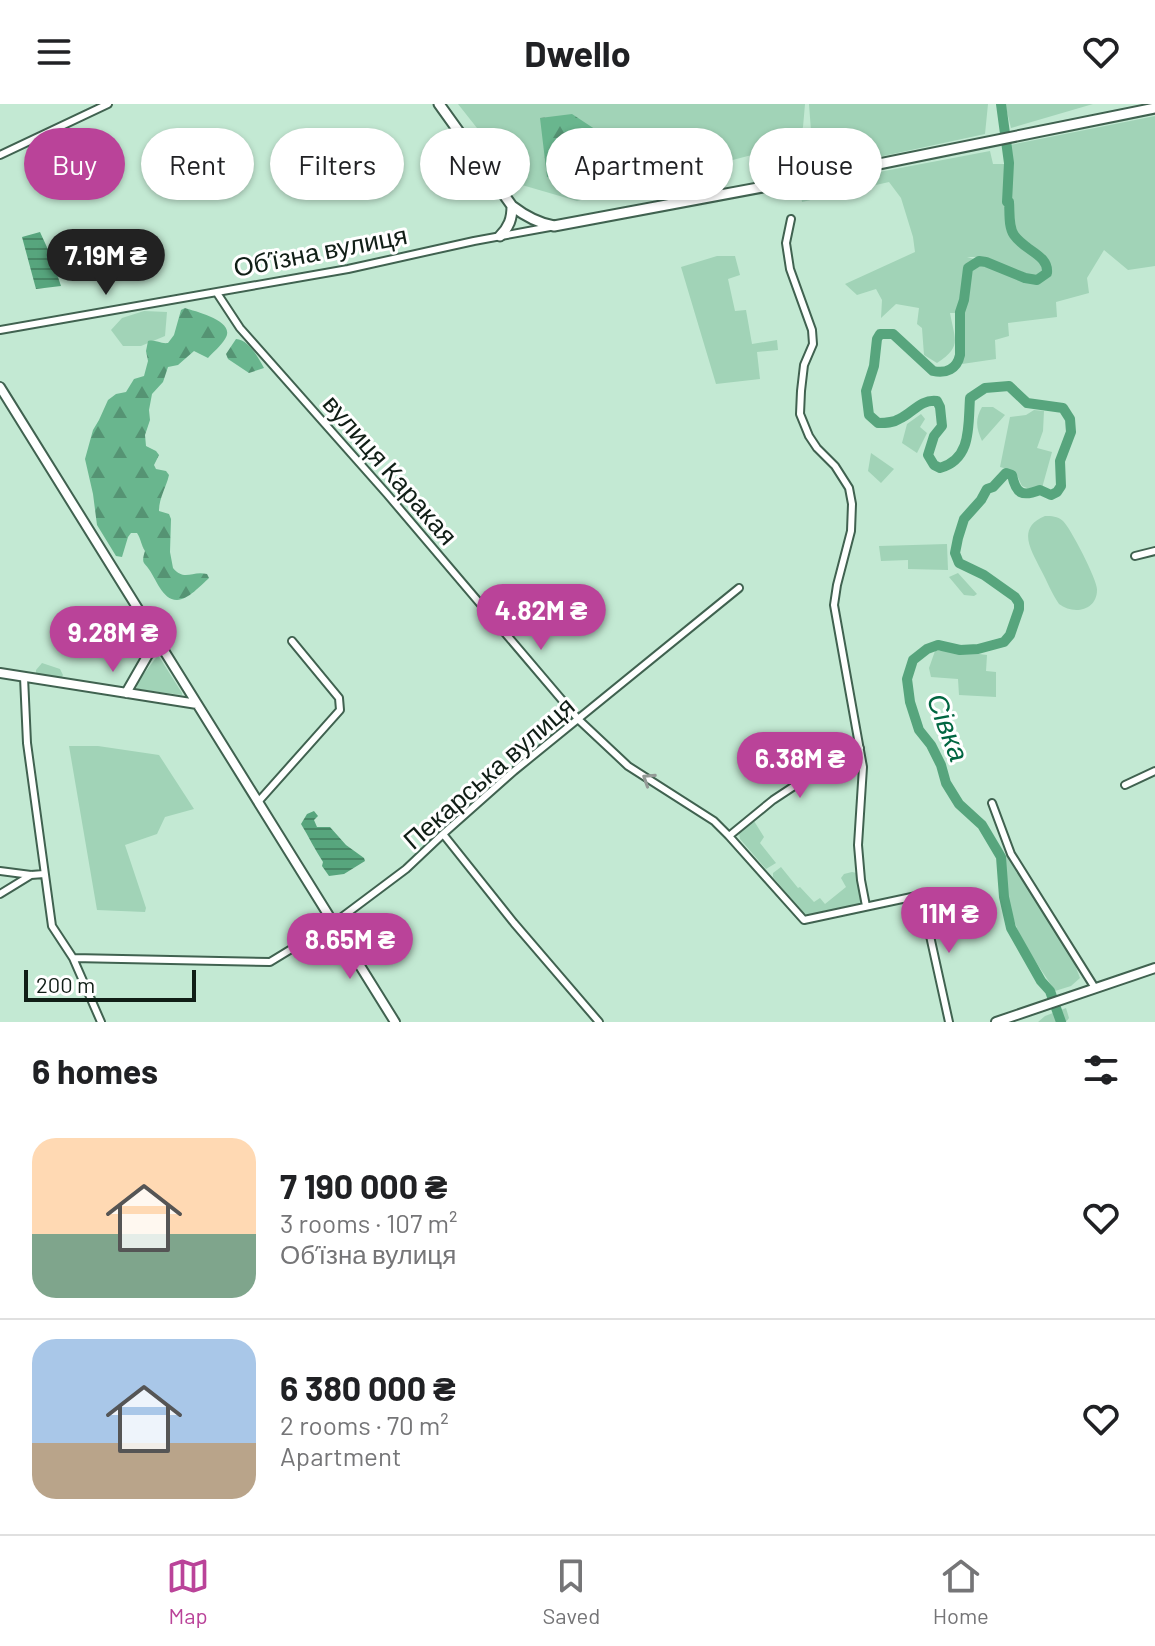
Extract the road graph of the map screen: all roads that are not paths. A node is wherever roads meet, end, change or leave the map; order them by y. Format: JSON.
{"nodes":[{"id":1,"x":108,"y":104,"type":"edge"},
{"id":2,"x":439,"y":104,"type":"edge"},
{"id":3,"x":1155,"y":108,"type":"edge"},
{"id":4,"x":0,"y":155,"type":"edge"},
{"id":5,"x":512,"y":206,"type":"junction"},
{"id":6,"x":791,"y":219,"type":"dead end"},
{"id":7,"x":554,"y":226,"type":"junction"},
{"id":8,"x":500,"y":236,"type":"junction"},
{"id":9,"x":217,"y":293,"type":"junction"},
{"id":10,"x":0,"y":330,"type":"edge"},
{"id":11,"x":0,"y":387,"type":"edge"},
{"id":12,"x":1155,"y":551,"type":"edge"},
{"id":13,"x":1135,"y":556,"type":"dead end"},
{"id":14,"x":739,"y":588,"type":"dead end"},
{"id":15,"x":157,"y":639,"type":"junction"},
{"id":16,"x":292,"y":641,"type":"dead end"},
{"id":17,"x":0,"y":673,"type":"edge"},
{"id":18,"x":24,"y":677,"type":"junction"},
{"id":19,"x":126,"y":693,"type":"junction"},
{"id":20,"x":197,"y":704,"type":"junction"},
{"id":21,"x":579,"y":720,"type":"junction"},
{"id":22,"x":860,"y":748,"type":"junction"},
{"id":23,"x":1155,"y":771,"type":"edge"},
{"id":24,"x":1125,"y":785,"type":"dead end"},
{"id":25,"x":258,"y":802,"type":"junction"},
{"id":26,"x":992,"y":803,"type":"dead end"},
{"id":27,"x":443,"y":834,"type":"junction"},
{"id":28,"x":729,"y":836,"type":"junction"},
{"id":29,"x":0,"y":871,"type":"edge"},
{"id":30,"x":44,"y":874,"type":"junction"},
{"id":31,"x":31,"y":875,"type":"junction"},
{"id":32,"x":0,"y":894,"type":"edge"},
{"id":33,"x":866,"y":906,"type":"junction"},
{"id":34,"x":334,"y":923,"type":"junction"},
{"id":35,"x":73,"y":958,"type":"junction"},
{"id":36,"x":1155,"y":968,"type":"edge"},
{"id":37,"x":1095,"y":988,"type":"junction"},
{"id":38,"x":101,"y":1022,"type":"edge"},
{"id":39,"x":395,"y":1022,"type":"edge"},
{"id":40,"x":599,"y":1022,"type":"edge"},
{"id":41,"x":949,"y":1022,"type":"edge"},
{"id":42,"x":996,"y":1022,"type":"edge"}],
"edges":[{"from":1,"to":4,"type":"street"},
{"from":2,"to":5,"type":"main road"},
{"from":3,"to":7,"type":"main road","name":"Обʼїзна вулиця"},
{"from":5,"to":7,"type":"main road"},
{"from":5,"to":8,"type":"main road"},
{"from":6,"to":22,"type":"street"},
{"from":7,"to":8,"type":"street","name":"Обʼїзна вулиця"},
{"from":8,"to":9,"type":"street","name":"Обʼїзна вулиця"},
{"from":9,"to":10,"type":"street","name":"Обʼїзна вулиця"},
{"from":9,"to":21,"type":"street","name":"вулиця Каракая"},
{"from":11,"to":15,"type":"main road"},
{"from":12,"to":13,"type":"street"},
{"from":14,"to":21,"type":"street","name":"Пекарська вулиця"},
{"from":15,"to":19,"type":"main road"},
{"from":15,"to":20,"type":"main road"},
{"from":16,"to":25,"type":"street"},
{"from":17,"to":18,"type":"main road"},
{"from":18,"to":19,"type":"main road"},
{"from":18,"to":30,"type":"street"},
{"from":19,"to":20,"type":"main road"},
{"from":20,"to":25,"type":"main road"},
{"from":21,"to":27,"type":"street","name":"Пекарська вулиця"},
{"from":28,"to":21,"type":"street","name":"вулиця Каракая","one_way":true},
{"from":22,"to":28,"type":"street"},
{"from":22,"to":33,"type":"street"},
{"from":23,"to":24,"type":"street"},
{"from":25,"to":34,"type":"main road"},
{"from":26,"to":37,"type":"street"},
{"from":27,"to":34,"type":"street","name":"Пекарська вулиця"},
{"from":27,"to":40,"type":"street"},
{"from":28,"to":33,"type":"street","name":"вулиця Каракая"},
{"from":29,"to":31,"type":"street"},
{"from":30,"to":31,"type":"street"},
{"from":30,"to":35,"type":"street"},
{"from":31,"to":32,"type":"street"},
{"from":33,"to":41,"type":"street"},
{"from":34,"to":35,"type":"street","name":"Пекарська вулиця"},
{"from":34,"to":39,"type":"main road"},
{"from":35,"to":38,"type":"street"},
{"from":36,"to":37,"type":"main road"},
{"from":37,"to":42,"type":"main road"}]}
